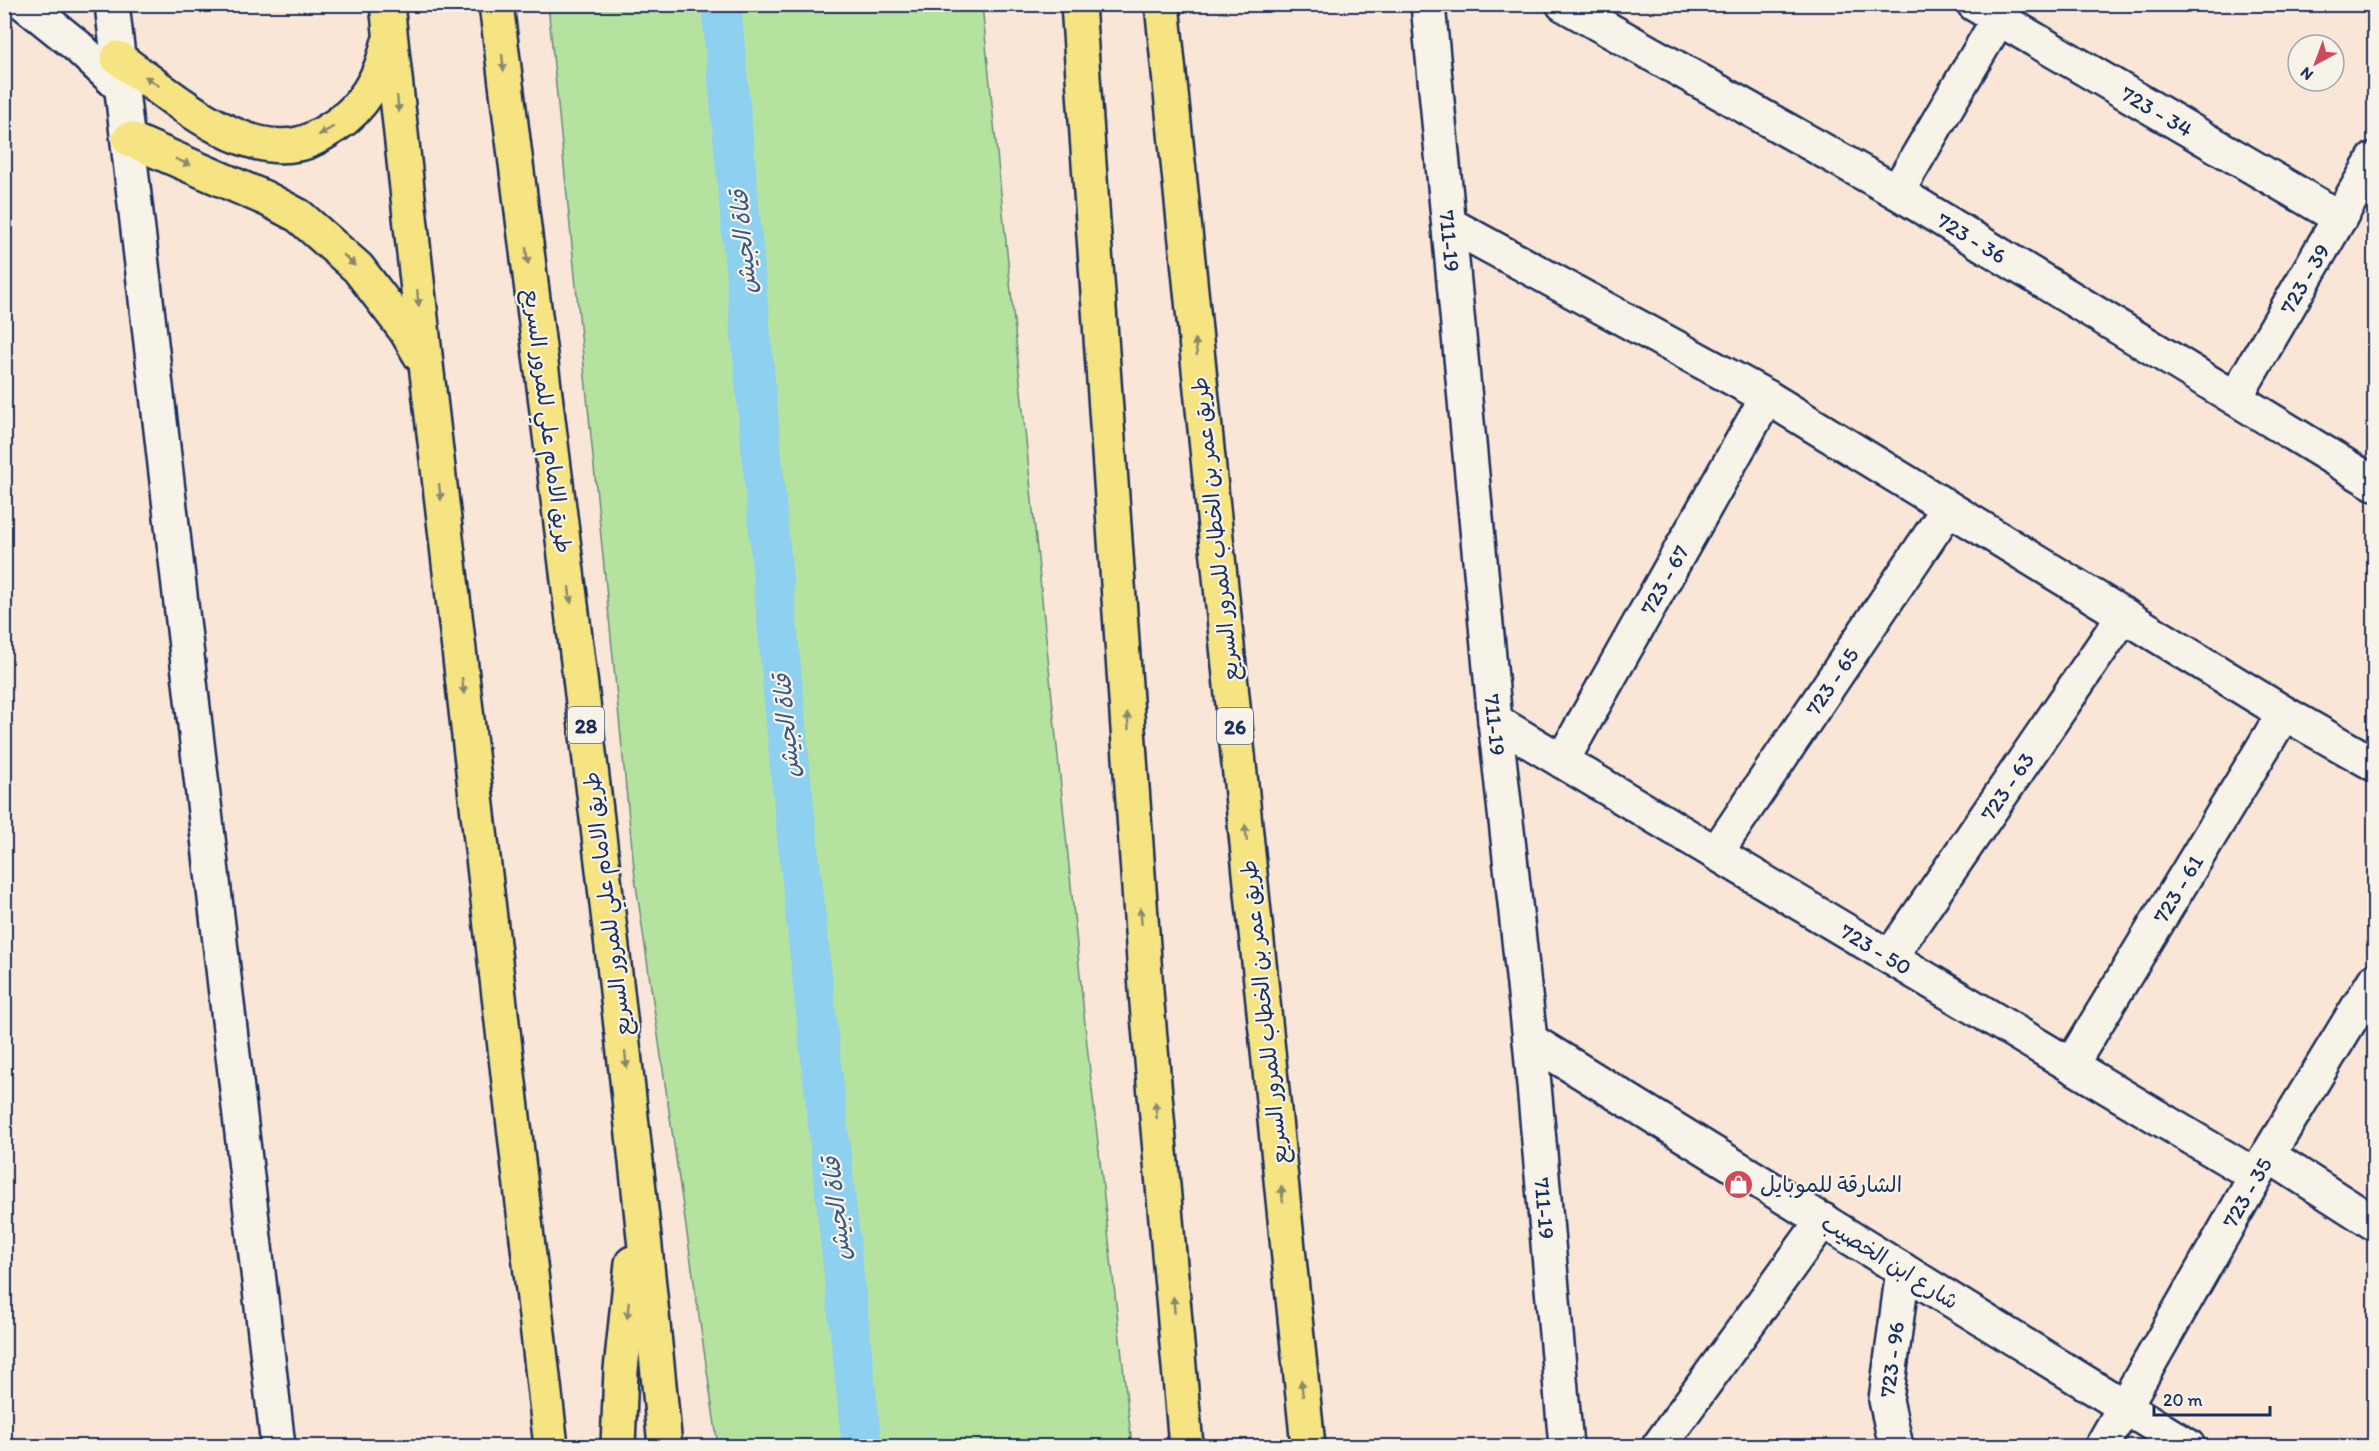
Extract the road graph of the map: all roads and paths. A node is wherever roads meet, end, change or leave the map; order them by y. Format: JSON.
{"nodes":[{"id":1,"x":25,"y":4,"type":"edge"},
{"id":2,"x":112,"y":4,"type":"edge"},
{"id":3,"x":496,"y":4,"type":"edge"},
{"id":4,"x":1078,"y":4,"type":"edge"},
{"id":5,"x":1162,"y":4,"type":"edge"},
{"id":6,"x":1428,"y":4,"type":"edge"},
{"id":7,"x":1563,"y":4,"type":"edge"},
{"id":8,"x":1986,"y":11,"type":"edge"},
{"id":9,"x":388,"y":19,"type":"edge"},
{"id":10,"x":119,"y":72,"type":"junction"},
{"id":11,"x":129,"y":139,"type":"junction"},
{"id":12,"x":2374,"y":159,"type":"edge"},
{"id":13,"x":1897,"y":192,"type":"junction"},
{"id":14,"x":2340,"y":218,"type":"junction"},
{"id":15,"x":1449,"y":224,"type":"junction"},
{"id":16,"x":426,"y":364,"type":"junction"},
{"id":17,"x":1767,"y":397,"type":"junction"},
{"id":18,"x":2235,"y":398,"type":"junction"},
{"id":19,"x":2374,"y":483,"type":"edge"},
{"id":20,"x":1948,"y":509,"type":"junction"},
{"id":21,"x":2124,"y":615,"type":"junction"},
{"id":22,"x":2284,"y":713,"type":"junction"},
{"id":23,"x":1496,"y":721,"type":"junction"},
{"id":24,"x":1562,"y":761,"type":"junction"},
{"id":25,"x":2374,"y":765,"type":"edge"},
{"id":26,"x":1716,"y":853,"type":"junction"},
{"id":27,"x":1890,"y":957,"type":"junction"},
{"id":28,"x":2374,"y":981,"type":"edge"},
{"id":29,"x":1530,"y":1040,"type":"junction"},
{"id":30,"x":2071,"y":1065,"type":"junction"},
{"id":31,"x":636,"y":1147,"type":"junction"},
{"id":32,"x":2262,"y":1166,"type":"junction"},
{"id":33,"x":1822,"y":1220,"type":"junction"},
{"id":34,"x":2374,"y":1223,"type":"edge"},
{"id":35,"x":1902,"y":1270,"type":"junction"},
{"id":36,"x":1179,"y":1356,"type":"junction"},
{"id":37,"x":2125,"y":1408,"type":"junction"},
{"id":38,"x":278,"y":1446,"type":"edge"},
{"id":39,"x":551,"y":1446,"type":"edge"},
{"id":40,"x":618,"y":1446,"type":"edge"},
{"id":41,"x":665,"y":1446,"type":"edge"},
{"id":42,"x":1186,"y":1446,"type":"edge"},
{"id":43,"x":1197,"y":1446,"type":"edge"},
{"id":44,"x":1308,"y":1446,"type":"edge"},
{"id":45,"x":1566,"y":1446,"type":"edge"},
{"id":46,"x":1659,"y":1446,"type":"edge"},
{"id":47,"x":1896,"y":1446,"type":"edge"},
{"id":48,"x":2102,"y":1446,"type":"edge"},
{"id":49,"x":2188,"y":1446,"type":"edge"}],
"edges":[{"from":1,"to":10,"type":"street"},
{"from":2,"to":10,"type":"street"},
{"from":3,"to":31,"type":"main road","name":"طريق الامام علي للمرور السريع","number":"28","one_way":true},
{"from":36,"to":4,"type":"main road","one_way":true},
{"from":44,"to":5,"type":"main road","name":"طريق عمر بن الخطاب للمرور السريع","number":"26","one_way":true},
{"from":6,"to":15,"type":"street","name":"711-19"},
{"from":7,"to":13,"type":"street","name":"723 - 36"},
{"from":8,"to":13,"type":"street"},
{"from":8,"to":14,"type":"street","name":"723 - 34"},
{"from":9,"to":10,"type":"main road","one_way":true},
{"from":9,"to":16,"type":"main road","one_way":true},
{"from":10,"to":11,"type":"street"},
{"from":11,"to":16,"type":"main road","one_way":true},
{"from":11,"to":38,"type":"street"},
{"from":12,"to":14,"type":"street","name":"723 - 39"},
{"from":13,"to":18,"type":"street","name":"723 - 36"},
{"from":14,"to":18,"type":"street","name":"723 - 39"},
{"from":15,"to":17,"type":"street"},
{"from":15,"to":23,"type":"street","name":"711-19"},
{"from":16,"to":39,"type":"main road","one_way":true},
{"from":17,"to":20,"type":"street"},
{"from":17,"to":24,"type":"street","name":"723 - 67"},
{"from":18,"to":19,"type":"street","name":"723 - 36"},
{"from":20,"to":21,"type":"street"},
{"from":20,"to":26,"type":"street","name":"723 - 65"},
{"from":21,"to":22,"type":"street"},
{"from":21,"to":27,"type":"street","name":"723 - 63"},
{"from":22,"to":25,"type":"street"},
{"from":22,"to":30,"type":"street","name":"723 - 61"},
{"from":23,"to":24,"type":"street","name":"723 - 50"},
{"from":23,"to":29,"type":"street","name":"711-19"},
{"from":24,"to":26,"type":"street","name":"723 - 50"},
{"from":26,"to":27,"type":"street","name":"723 - 50"},
{"from":27,"to":30,"type":"street","name":"723 - 50"},
{"from":28,"to":32,"type":"street","name":"723 - 35"},
{"from":29,"to":33,"type":"street","name":"شارع ابن الخصيب"},
{"from":29,"to":45,"type":"street","name":"711-19"},
{"from":30,"to":32,"type":"street","name":"723 - 50"},
{"from":31,"to":40,"type":"main road","one_way":true},
{"from":31,"to":41,"type":"main road","name":"طريق الامام علي للمرور السريع","number":"28"},
{"from":32,"to":34,"type":"street","name":"723 - 50"},
{"from":32,"to":37,"type":"street","name":"723 - 35"},
{"from":33,"to":35,"type":"street","name":"شارع ابن الخصيب"},
{"from":33,"to":46,"type":"street"},
{"from":35,"to":37,"type":"street","name":"شارع ابن الخصيب"},
{"from":35,"to":47,"type":"street","name":"723 - 96"},
{"from":36,"to":42,"type":"main road"},
{"from":36,"to":43,"type":"main road"},
{"from":37,"to":48,"type":"street","name":"723 - 35"},
{"from":37,"to":49,"type":"street","name":"شارع ابن الخصيب"}]}
